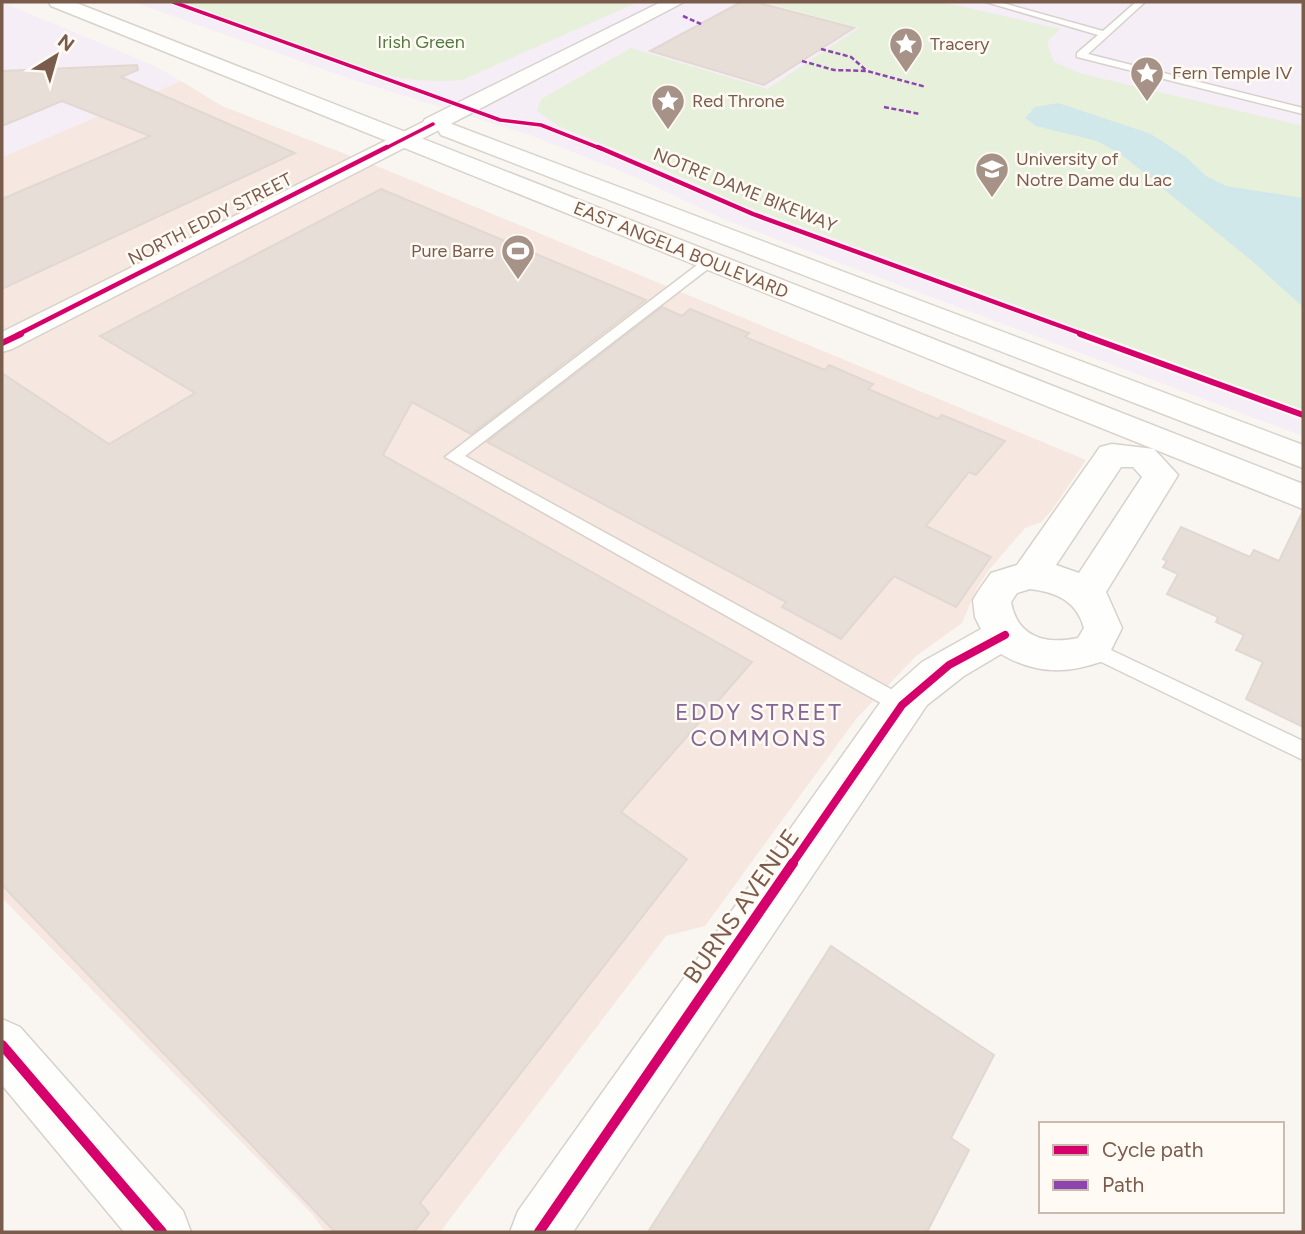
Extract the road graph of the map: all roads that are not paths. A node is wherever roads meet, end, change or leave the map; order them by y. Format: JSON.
{"nodes":[{"id":1,"x":58,"y":2,"type":"edge"},
{"id":2,"x":110,"y":2,"type":"edge"},
{"id":3,"x":675,"y":2,"type":"edge"},
{"id":4,"x":990,"y":2,"type":"edge"},
{"id":5,"x":1141,"y":2,"type":"edge"},
{"id":6,"x":186,"y":31,"type":"dead end"},
{"id":7,"x":1104,"y":34,"type":"junction"},
{"id":8,"x":1303,"y":111,"type":"edge"},
{"id":9,"x":415,"y":126,"type":"junction"},
{"id":10,"x":710,"y":262,"type":"junction"},
{"id":11,"x":2,"y":343,"type":"edge"},
{"id":12,"x":1148,"y":447,"type":"junction"},
{"id":13,"x":1303,"y":457,"type":"edge"},
{"id":14,"x":1303,"y":497,"type":"edge"},
{"id":15,"x":1030,"y":575,"type":"junction"},
{"id":16,"x":1085,"y":594,"type":"junction"},
{"id":17,"x":1005,"y":635,"type":"junction"},
{"id":18,"x":1092,"y":649,"type":"junction"},
{"id":19,"x":902,"y":705,"type":"junction"},
{"id":20,"x":1303,"y":751,"type":"edge"},
{"id":21,"x":2,"y":1045,"type":"edge"},
{"id":22,"x":162,"y":1232,"type":"edge"},
{"id":23,"x":539,"y":1232,"type":"edge"}],
"edges":[{"from":1,"to":9,"type":"main road","name":"EAST ANGELA BOULEVARD"},
{"from":2,"to":6,"type":"main road"},
{"from":3,"to":9,"type":"main road","name":"NORTH EDDY STREET"},
{"from":4,"to":7,"type":"lane"},
{"from":5,"to":7,"type":"lane"},
{"from":7,"to":8,"type":"lane"},
{"from":9,"to":10,"type":"main road","name":"EAST ANGELA BOULEVARD"},
{"from":9,"to":11,"type":"main road","name":"NORTH EDDY STREET"},
{"from":9,"to":13,"type":"main road","name":"EAST ANGELA BOULEVARD"},
{"from":10,"to":12,"type":"main road","name":"EAST ANGELA BOULEVARD"},
{"from":10,"to":19,"type":"lane"},
{"from":12,"to":14,"type":"main road","name":"EAST ANGELA BOULEVARD"},
{"from":12,"to":15,"type":"main road"},
{"from":12,"to":16,"type":"main road"},
{"from":15,"to":16,"type":"main road"},
{"from":15,"to":17,"type":"main road"},
{"from":16,"to":18,"type":"main road"},
{"from":17,"to":18,"type":"main road"},
{"from":17,"to":19,"type":"main road","name":"BURNS AVENUE"},
{"from":18,"to":20,"type":"lane"},
{"from":19,"to":23,"type":"main road","name":"BURNS AVENUE"},
{"from":21,"to":22,"type":"main road"}]}
